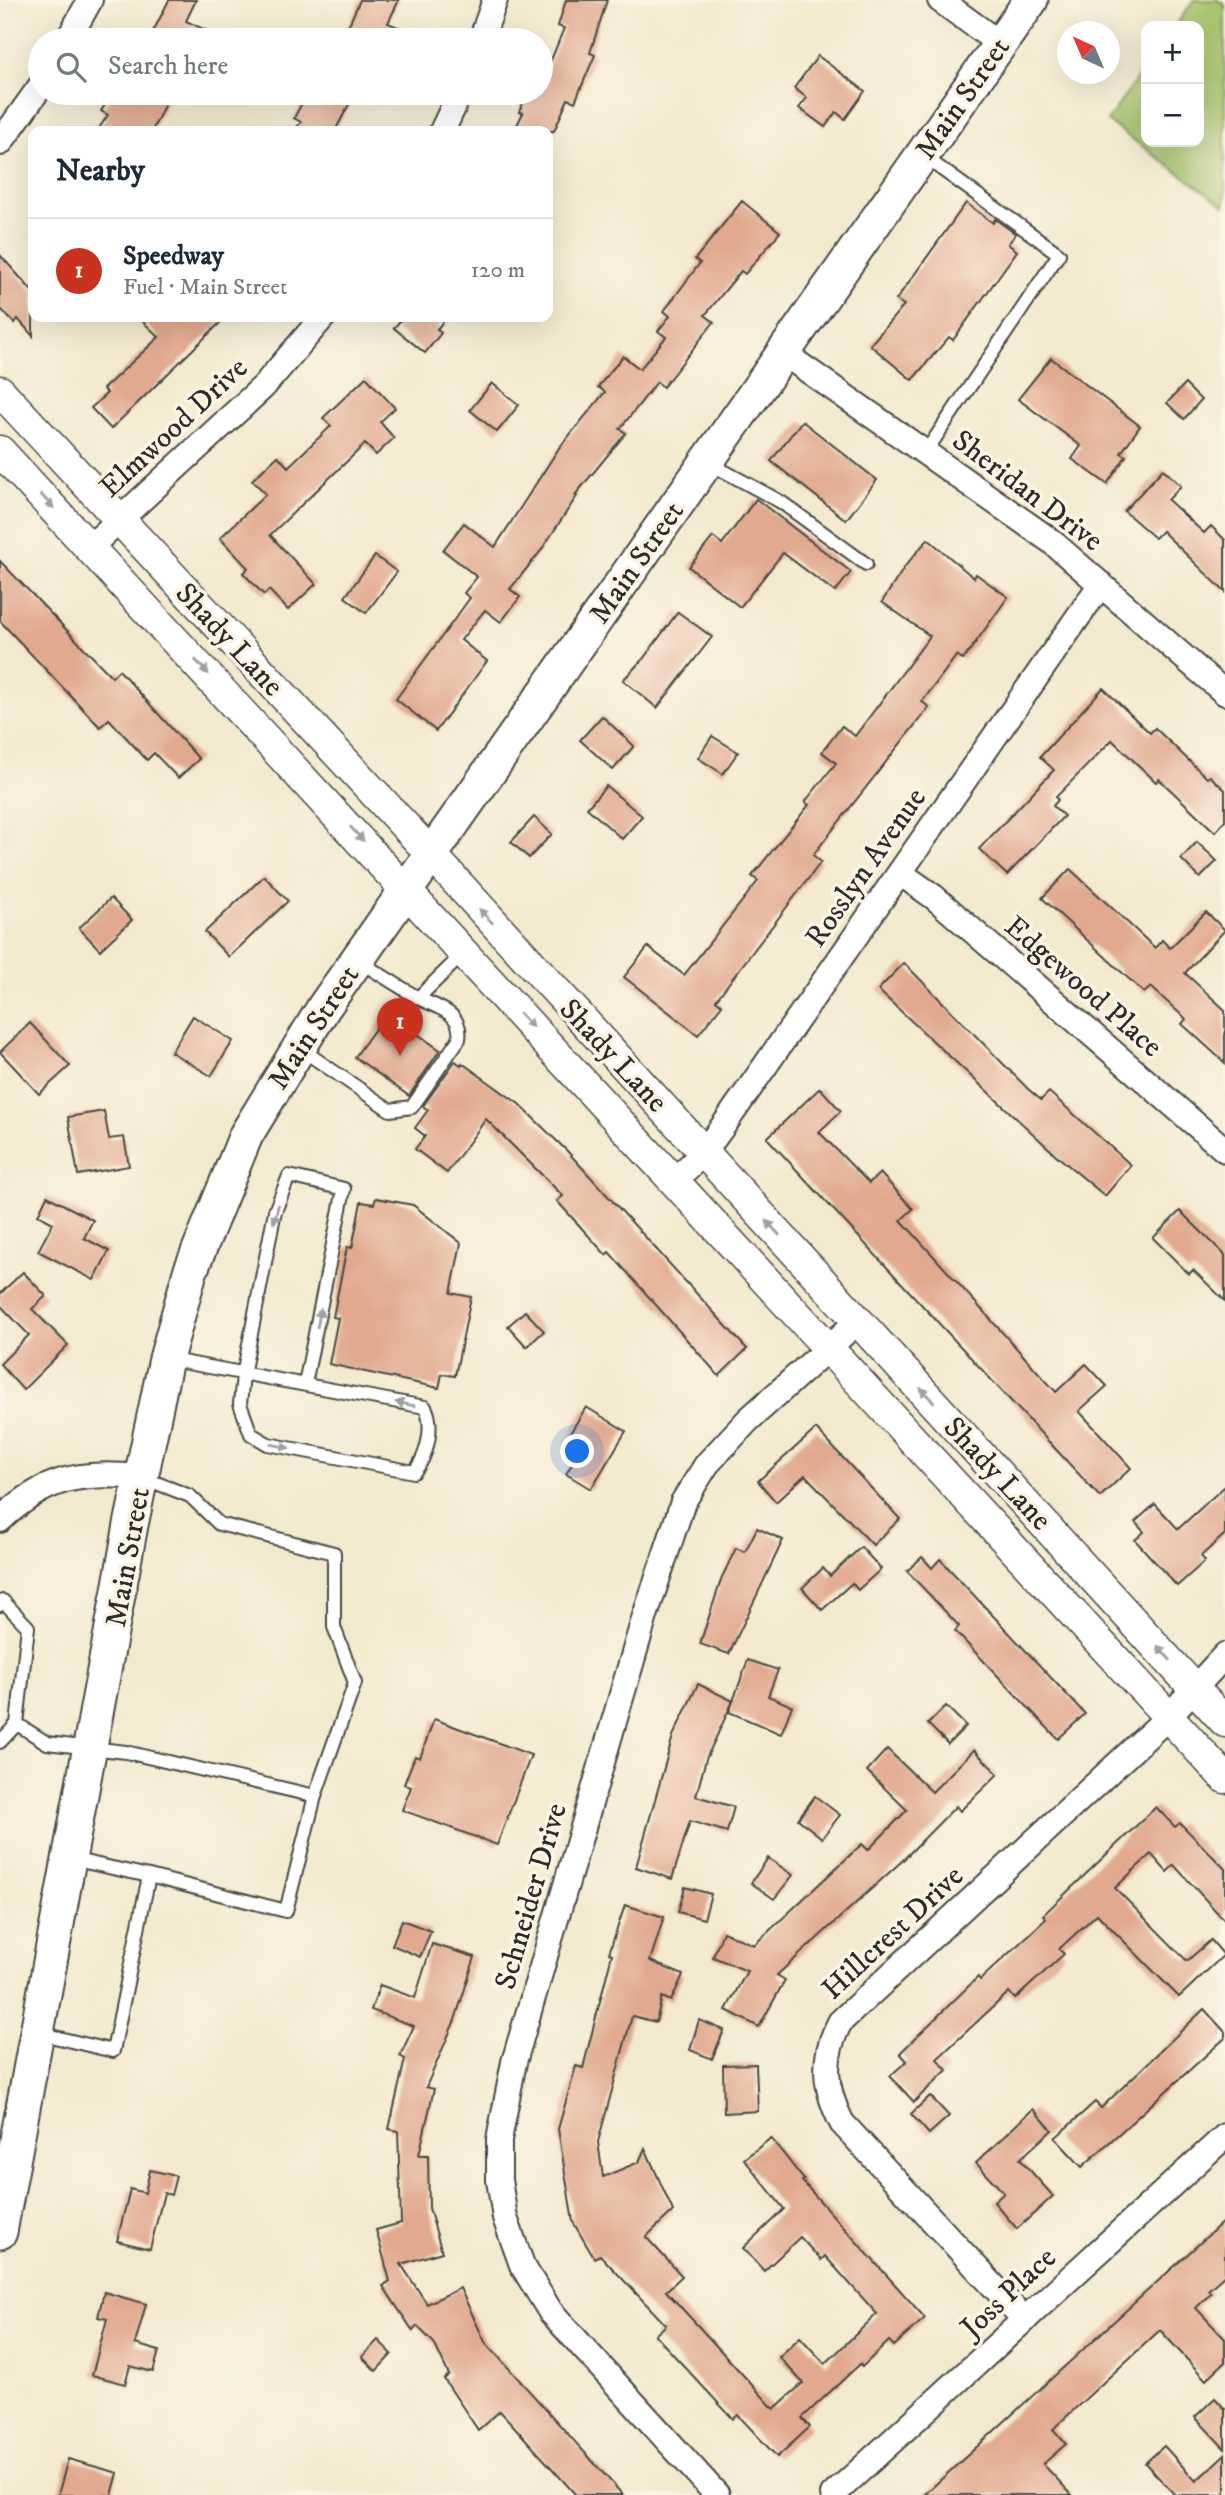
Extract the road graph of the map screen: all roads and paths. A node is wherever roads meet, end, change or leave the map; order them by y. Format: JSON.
{"nodes":[{"id":1,"x":90,"y":0,"type":"edge"},
{"id":2,"x":495,"y":0,"type":"edge"},
{"id":3,"x":940,"y":0,"type":"edge"},
{"id":4,"x":1031,"y":0,"type":"edge"},
{"id":5,"x":75,"y":28,"type":"edge"},
{"id":6,"x":485,"y":28,"type":"edge"},
{"id":7,"x":1000,"y":44,"type":"junction"},
{"id":8,"x":28,"y":104,"type":"edge"},
{"id":9,"x":454,"y":105,"type":"edge"},
{"id":10,"x":444,"y":126,"type":"edge"},
{"id":11,"x":0,"y":144,"type":"edge"},
{"id":12,"x":922,"y":155,"type":"junction"},
{"id":13,"x":320,"y":322,"type":"edge"},
{"id":14,"x":783,"y":353,"type":"junction"},
{"id":15,"x":0,"y":391,"type":"edge"},
{"id":16,"x":0,"y":451,"type":"edge"},
{"id":17,"x":925,"y":453,"type":"junction"},
{"id":18,"x":706,"y":461,"type":"junction"},
{"id":19,"x":120,"y":520,"type":"junction"},
{"id":20,"x":90,"y":547,"type":"junction"},
{"id":21,"x":866,"y":564,"type":"dead end"},
{"id":22,"x":1101,"y":584,"type":"junction"},
{"id":23,"x":1225,"y":692,"type":"edge"},
{"id":24,"x":431,"y":854,"type":"junction"},
{"id":25,"x":900,"y":873,"type":"junction"},
{"id":26,"x":406,"y":890,"type":"junction"},
{"id":27,"x":465,"y":953,"type":"junction"},
{"id":28,"x":522,"y":956,"type":"junction"},
{"id":29,"x":357,"y":960,"type":"junction"},
{"id":30,"x":492,"y":983,"type":"junction"},
{"id":31,"x":418,"y":998,"type":"junction"},
{"id":32,"x":298,"y":1047,"type":"junction"},
{"id":33,"x":1225,"y":1150,"type":"edge"},
{"id":34,"x":704,"y":1152,"type":"junction"},
{"id":35,"x":675,"y":1180,"type":"junction"},
{"id":36,"x":858,"y":1321,"type":"junction"},
{"id":37,"x":828,"y":1348,"type":"junction"},
{"id":38,"x":166,"y":1359,"type":"junction"},
{"id":39,"x":243,"y":1375,"type":"junction"},
{"id":40,"x":305,"y":1384,"type":"junction"},
{"id":41,"x":141,"y":1477,"type":"junction"},
{"id":42,"x":0,"y":1520,"type":"edge"},
{"id":43,"x":0,"y":1605,"type":"edge"},
{"id":44,"x":1225,"y":1655,"type":"edge"},
{"id":45,"x":1194,"y":1688,"type":"junction"},
{"id":46,"x":1168,"y":1717,"type":"junction"},
{"id":47,"x":1225,"y":1722,"type":"edge"},
{"id":48,"x":17,"y":1724,"type":"junction"},
{"id":49,"x":0,"y":1742,"type":"edge"},
{"id":50,"x":91,"y":1748,"type":"junction"},
{"id":51,"x":1225,"y":1779,"type":"edge"},
{"id":52,"x":315,"y":1796,"type":"junction"},
{"id":53,"x":70,"y":1859,"type":"junction"},
{"id":54,"x":149,"y":1876,"type":"junction"},
{"id":55,"x":37,"y":2033,"type":"junction"},
{"id":56,"x":1225,"y":2136,"type":"edge"},
{"id":57,"x":0,"y":2232,"type":"edge"},
{"id":58,"x":1025,"y":2320,"type":"junction"},
{"id":59,"x":717,"y":2495,"type":"edge"},
{"id":60,"x":833,"y":2495,"type":"edge"}],
"edges":[{"from":1,"to":5,"type":"street"},
{"from":2,"to":6,"type":"street"},
{"from":3,"to":7,"type":"street"},
{"from":4,"to":7,"type":"main road","name":"Main Street"},
{"from":7,"to":12,"type":"main road","name":"Main Street"},
{"from":8,"to":11,"type":"street"},
{"from":9,"to":10,"type":"street"},
{"from":12,"to":14,"type":"main road","name":"Main Street"},
{"from":12,"to":17,"type":"lane"},
{"from":13,"to":19,"type":"street","name":"Elmwood Drive"},
{"from":14,"to":17,"type":"street","name":"Sheridan Drive"},
{"from":14,"to":18,"type":"main road","name":"Main Street"},
{"from":15,"to":19,"type":"street","name":"Shady Lane"},
{"from":16,"to":20,"type":"street","name":"Shady Lane","one_way":true},
{"from":17,"to":22,"type":"street","name":"Sheridan Drive"},
{"from":18,"to":21,"type":"lane"},
{"from":18,"to":24,"type":"main road","name":"Main Street"},
{"from":19,"to":20,"type":"street","name":"Elmwood Drive"},
{"from":19,"to":24,"type":"street","name":"Shady Lane"},
{"from":20,"to":26,"type":"street","name":"Shady Lane","one_way":true},
{"from":22,"to":23,"type":"street","name":"Sheridan Drive"},
{"from":22,"to":25,"type":"street","name":"Rosslyn Avenue"},
{"from":24,"to":26,"type":"main road","name":"Main Street"},
{"from":28,"to":24,"type":"street","name":"Shady Lane","one_way":true},
{"from":25,"to":33,"type":"street","name":"Edgewood Place"},
{"from":25,"to":34,"type":"street","name":"Rosslyn Avenue"},
{"from":26,"to":27,"type":"street","name":"Shady Lane"},
{"from":26,"to":29,"type":"main road","name":"Main Street"},
{"from":27,"to":30,"type":"street","name":"Shady Lane"},
{"from":27,"to":31,"type":"lane"},
{"from":28,"to":30,"type":"street"},
{"from":28,"to":34,"type":"street","name":"Shady Lane"},
{"from":29,"to":31,"type":"lane"},
{"from":29,"to":32,"type":"main road","name":"Main Street"},
{"from":30,"to":35,"type":"street","name":"Shady Lane","one_way":true},
{"from":31,"to":32,"type":"lane"},
{"from":32,"to":38,"type":"main road","name":"Main Street"},
{"from":34,"to":35,"type":"street","name":"Rosslyn Avenue"},
{"from":36,"to":34,"type":"street","name":"Shady Lane","one_way":true},
{"from":35,"to":37,"type":"street","name":"Shady Lane"},
{"from":36,"to":37,"type":"street","name":"Schneider Drive"},
{"from":45,"to":36,"type":"street","name":"Shady Lane","one_way":true},
{"from":37,"to":46,"type":"street","name":"Shady Lane"},
{"from":37,"to":59,"type":"street","name":"Schneider Drive"},
{"from":38,"to":39,"type":"lane"},
{"from":38,"to":41,"type":"main road","name":"Main Street"},
{"from":39,"to":40,"type":"lane"},
{"from":39,"to":40,"type":"lane","one_way":true},
{"from":40,"to":39,"type":"lane","one_way":true},
{"from":41,"to":42,"type":"street"},
{"from":41,"to":50,"type":"main road","name":"Main Street"},
{"from":41,"to":52,"type":"lane"},
{"from":43,"to":48,"type":"lane"},
{"from":44,"to":45,"type":"street","name":"Hillcrest Drive"},
{"from":45,"to":46,"type":"street","name":"Hillcrest Drive"},
{"from":45,"to":47,"type":"street","name":"Shady Lane"},
{"from":46,"to":51,"type":"street","name":"Shady Lane"},
{"from":46,"to":58,"type":"street","name":"Hillcrest Drive"},
{"from":48,"to":49,"type":"lane"},
{"from":48,"to":50,"type":"lane"},
{"from":50,"to":52,"type":"lane"},
{"from":50,"to":53,"type":"main road","name":"Main Street"},
{"from":52,"to":54,"type":"lane"},
{"from":53,"to":54,"type":"lane"},
{"from":53,"to":55,"type":"main road","name":"Main Street"},
{"from":54,"to":55,"type":"lane"},
{"from":55,"to":57,"type":"main road","name":"Main Street"},
{"from":56,"to":58,"type":"street","name":"Joss Place"},
{"from":58,"to":60,"type":"street","name":"Joss Place"}]}
